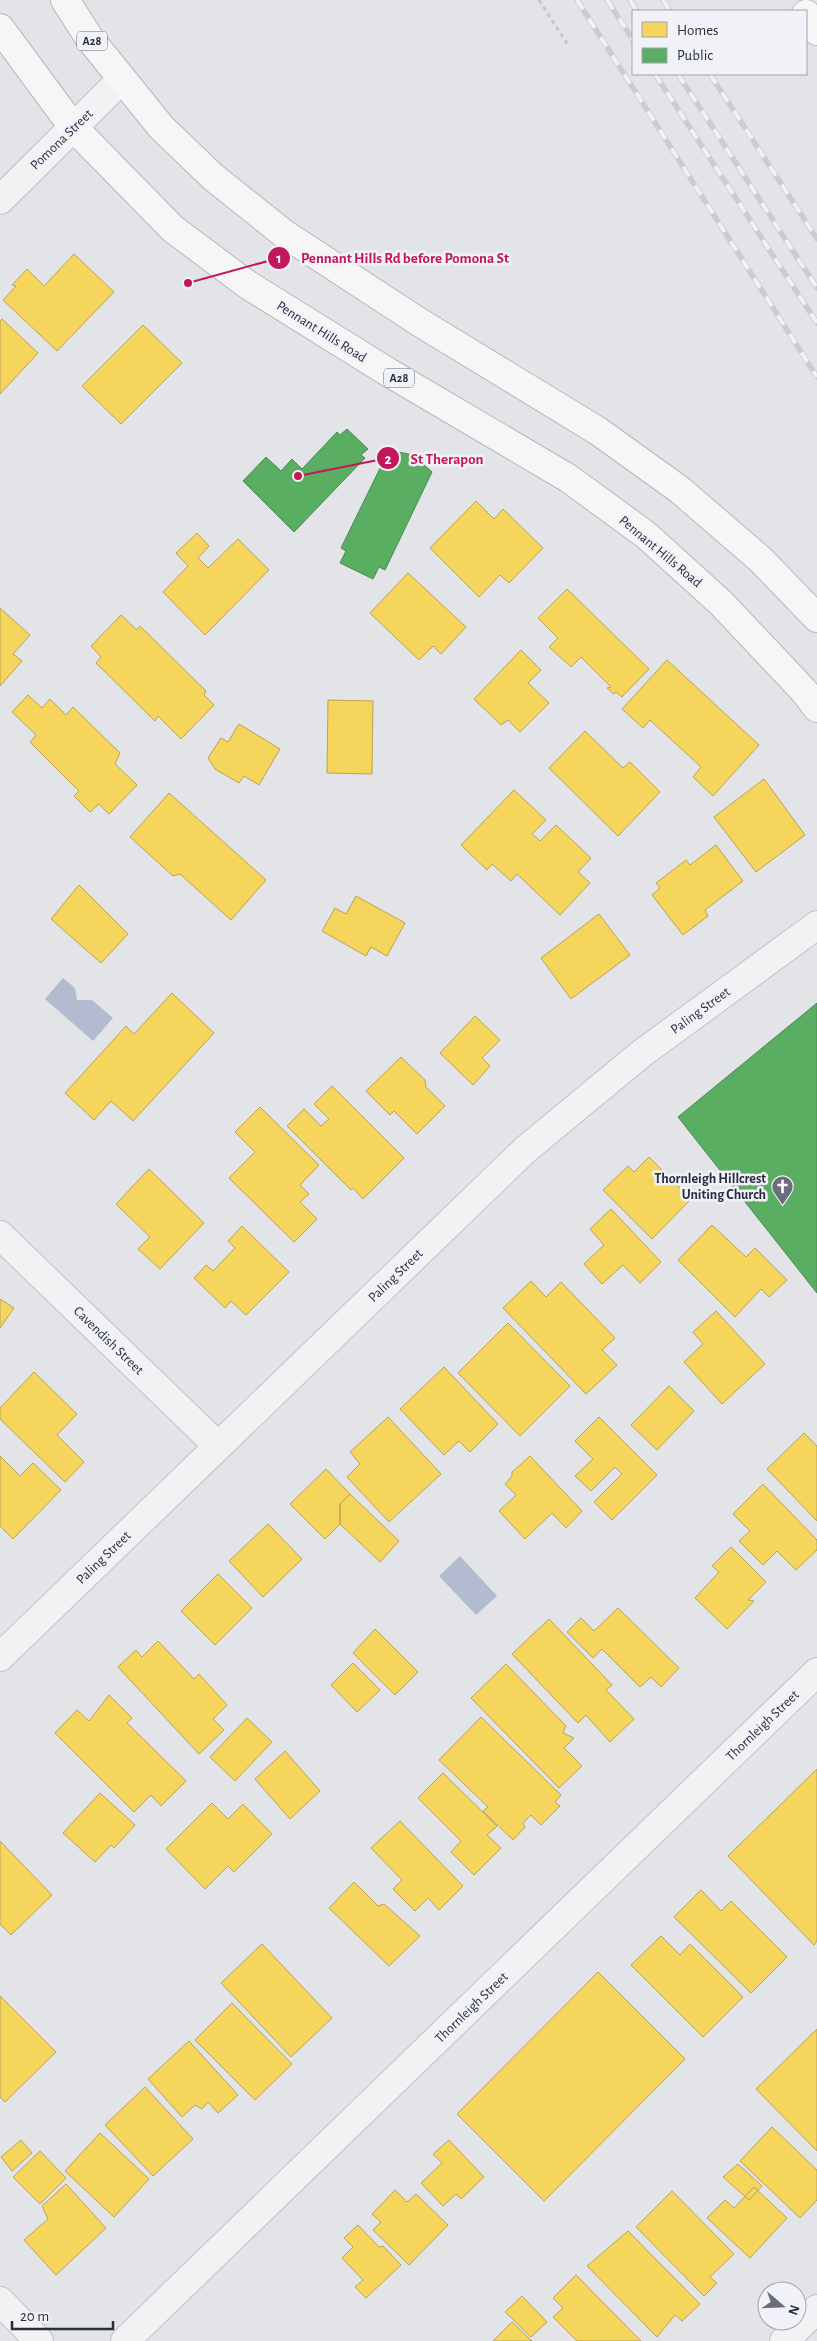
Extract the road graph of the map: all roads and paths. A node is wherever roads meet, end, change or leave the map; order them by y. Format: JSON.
{"nodes":[{"id":1,"x":65,"y":0,"type":"edge"},
{"id":2,"x":539,"y":0,"type":"edge"},
{"id":3,"x":807,"y":15,"type":"edge"},
{"id":4,"x":0,"y":28,"type":"edge"},
{"id":5,"x":817,"y":31,"type":"edge"},
{"id":6,"x":568,"y":45,"type":"dead end"},
{"id":7,"x":122,"y":79,"type":"junction"},
{"id":8,"x":73,"y":127,"type":"junction"},
{"id":9,"x":0,"y":200,"type":"edge"},
{"id":10,"x":817,"y":618,"type":"edge"},
{"id":11,"x":817,"y":708,"type":"edge"},
{"id":12,"x":817,"y":925,"type":"edge"},
{"id":13,"x":0,"y":1235,"type":"edge"},
{"id":14,"x":218,"y":1446,"type":"junction"},
{"id":15,"x":0,"y":1657,"type":"edge"},
{"id":16,"x":817,"y":1672,"type":"edge"},
{"id":17,"x":0,"y":2302,"type":"edge"},
{"id":18,"x":817,"y":2309,"type":"edge"},
{"id":19,"x":39,"y":2341,"type":"edge"},
{"id":20,"x":125,"y":2341,"type":"edge"},
{"id":21,"x":784,"y":2341,"type":"edge"}],
"edges":[{"from":1,"to":7,"type":"main road","number":"A28"},
{"from":2,"to":6,"type":"path"},
{"from":3,"to":5,"type":"main road"},
{"from":4,"to":8,"type":"main road","name":"Pennant Hills Road","number":"A28"},
{"from":7,"to":8,"type":"street","name":"Pomona Street"},
{"from":7,"to":10,"type":"main road","number":"A28"},
{"from":8,"to":9,"type":"street","name":"Pomona Street"},
{"from":8,"to":11,"type":"main road","name":"Pennant Hills Road","number":"A28"},
{"from":12,"to":14,"type":"street","name":"Paling Street"},
{"from":13,"to":14,"type":"street","name":"Cavendish Street"},
{"from":14,"to":15,"type":"street","name":"Paling Street"},
{"from":16,"to":20,"type":"street","name":"Thornleigh Street"},
{"from":17,"to":19,"type":"street"},
{"from":18,"to":21,"type":"street"}]}
